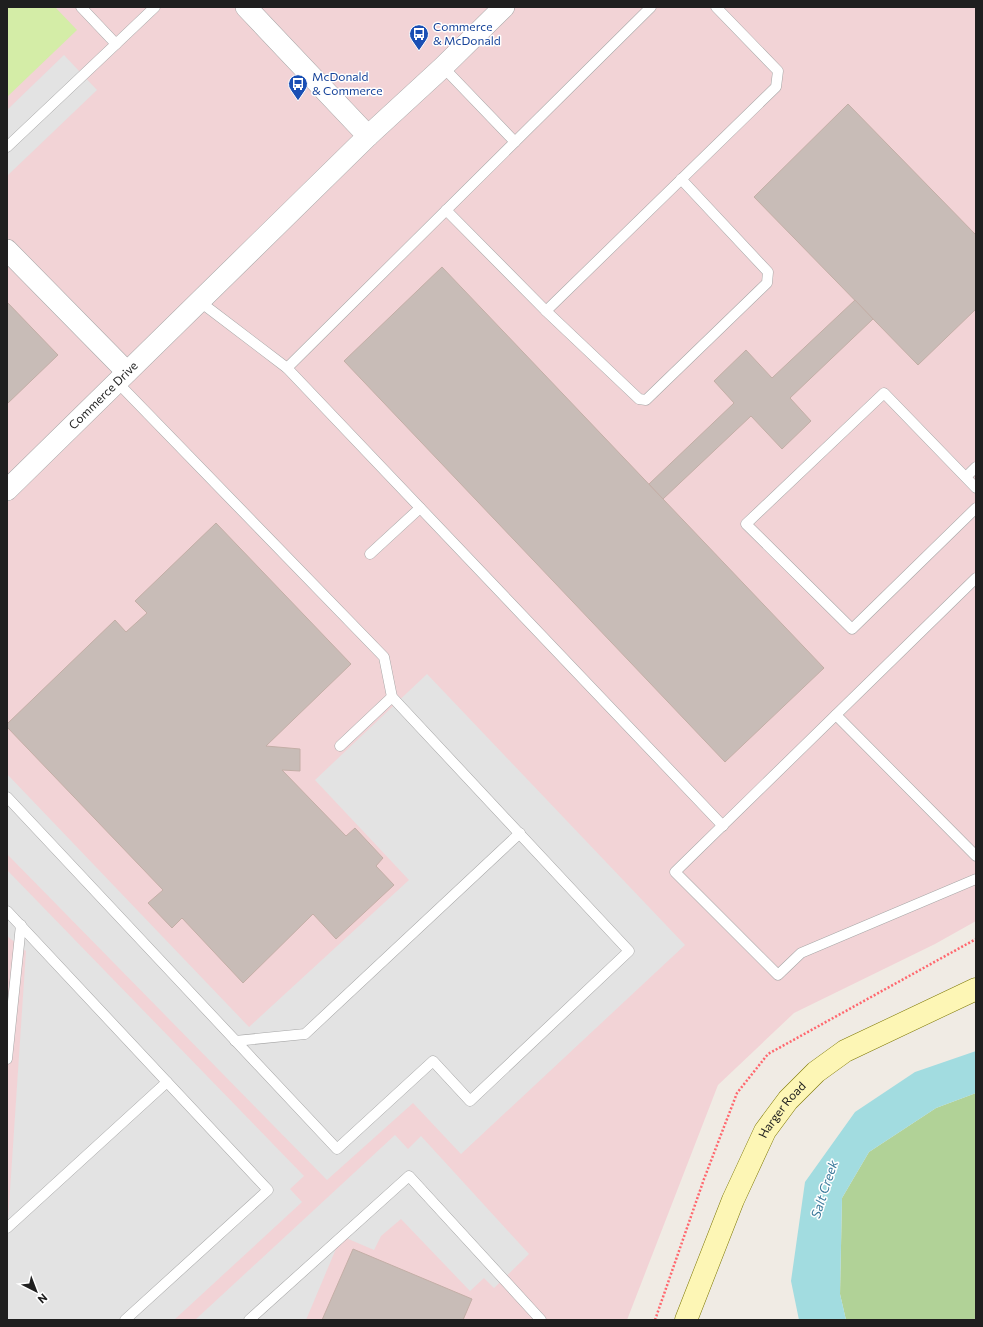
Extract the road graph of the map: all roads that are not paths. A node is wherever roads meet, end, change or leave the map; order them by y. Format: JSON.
{"nodes":[{"id":1,"x":81,"y":7,"type":"edge"},
{"id":2,"x":155,"y":7,"type":"edge"},
{"id":3,"x":246,"y":7,"type":"edge"},
{"id":4,"x":504,"y":7,"type":"edge"},
{"id":5,"x":650,"y":7,"type":"edge"},
{"id":6,"x":716,"y":7,"type":"edge"},
{"id":7,"x":116,"y":44,"type":"junction"},
{"id":8,"x":443,"y":67,"type":"junction"},
{"id":9,"x":368,"y":136,"type":"junction"},
{"id":10,"x":515,"y":142,"type":"junction"},
{"id":11,"x":7,"y":147,"type":"edge"},
{"id":12,"x":681,"y":179,"type":"junction"},
{"id":13,"x":446,"y":210,"type":"junction"},
{"id":14,"x":7,"y":250,"type":"edge"},
{"id":15,"x":199,"y":301,"type":"junction"},
{"id":16,"x":546,"y":312,"type":"junction"},
{"id":17,"x":287,"y":368,"type":"junction"},
{"id":18,"x":122,"y":377,"type":"junction"},
{"id":19,"x":976,"y":467,"type":"edge"},
{"id":20,"x":966,"y":477,"type":"junction"},
{"id":21,"x":976,"y":488,"type":"edge"},
{"id":22,"x":7,"y":490,"type":"edge"},
{"id":23,"x":420,"y":508,"type":"junction"},
{"id":24,"x":976,"y":508,"type":"edge"},
{"id":25,"x":370,"y":554,"type":"dead end"},
{"id":26,"x":976,"y":578,"type":"edge"},
{"id":27,"x":392,"y":696,"type":"junction"},
{"id":28,"x":836,"y":715,"type":"junction"},
{"id":29,"x":340,"y":746,"type":"dead end"},
{"id":30,"x":7,"y":797,"type":"edge"},
{"id":31,"x":723,"y":826,"type":"junction"},
{"id":32,"x":520,"y":833,"type":"junction"},
{"id":33,"x":976,"y":856,"type":"edge"},
{"id":34,"x":976,"y":879,"type":"edge"},
{"id":35,"x":7,"y":910,"type":"edge"},
{"id":36,"x":21,"y":926,"type":"junction"},
{"id":37,"x":976,"y":989,"type":"edge"},
{"id":38,"x":235,"y":1041,"type":"junction"},
{"id":39,"x":7,"y":1059,"type":"edge"},
{"id":40,"x":167,"y":1082,"type":"junction"},
{"id":41,"x":7,"y":1228,"type":"edge"},
{"id":42,"x":268,"y":1303,"type":"junction"},
{"id":43,"x":125,"y":1320,"type":"edge"},
{"id":44,"x":249,"y":1320,"type":"edge"},
{"id":45,"x":261,"y":1320,"type":"edge"},
{"id":46,"x":541,"y":1320,"type":"edge"},
{"id":47,"x":686,"y":1320,"type":"edge"}],
"edges":[{"from":1,"to":7,"type":"lane"},
{"from":2,"to":7,"type":"lane"},
{"from":3,"to":9,"type":"street"},
{"from":4,"to":8,"type":"street"},
{"from":5,"to":10,"type":"lane"},
{"from":6,"to":12,"type":"lane"},
{"from":7,"to":11,"type":"lane"},
{"from":8,"to":9,"type":"street","name":"Commerce Drive"},
{"from":8,"to":10,"type":"lane"},
{"from":9,"to":15,"type":"street","name":"Commerce Drive"},
{"from":10,"to":13,"type":"lane"},
{"from":12,"to":16,"type":"lane"},
{"from":12,"to":16,"type":"lane"},
{"from":13,"to":16,"type":"lane"},
{"from":13,"to":17,"type":"lane"},
{"from":14,"to":18,"type":"street"},
{"from":15,"to":17,"type":"lane"},
{"from":15,"to":18,"type":"street","name":"Commerce Drive"},
{"from":17,"to":23,"type":"lane"},
{"from":18,"to":22,"type":"street","name":"Commerce Drive"},
{"from":18,"to":27,"type":"lane"},
{"from":19,"to":20,"type":"lane"},
{"from":20,"to":21,"type":"lane"},
{"from":20,"to":24,"type":"lane"},
{"from":23,"to":25,"type":"lane"},
{"from":23,"to":31,"type":"lane"},
{"from":26,"to":28,"type":"lane"},
{"from":27,"to":29,"type":"lane"},
{"from":27,"to":32,"type":"lane"},
{"from":28,"to":31,"type":"lane"},
{"from":28,"to":33,"type":"lane"},
{"from":30,"to":38,"type":"lane"},
{"from":31,"to":34,"type":"lane"},
{"from":32,"to":38,"type":"lane"},
{"from":32,"to":38,"type":"lane"},
{"from":35,"to":36,"type":"lane"},
{"from":36,"to":39,"type":"lane"},
{"from":36,"to":40,"type":"lane"},
{"from":37,"to":47,"type":"street","name":"Harger Road"},
{"from":40,"to":41,"type":"lane"},
{"from":40,"to":43,"type":"lane"},
{"from":42,"to":44,"type":"lane"},
{"from":42,"to":45,"type":"lane"},
{"from":42,"to":46,"type":"lane"}]}
